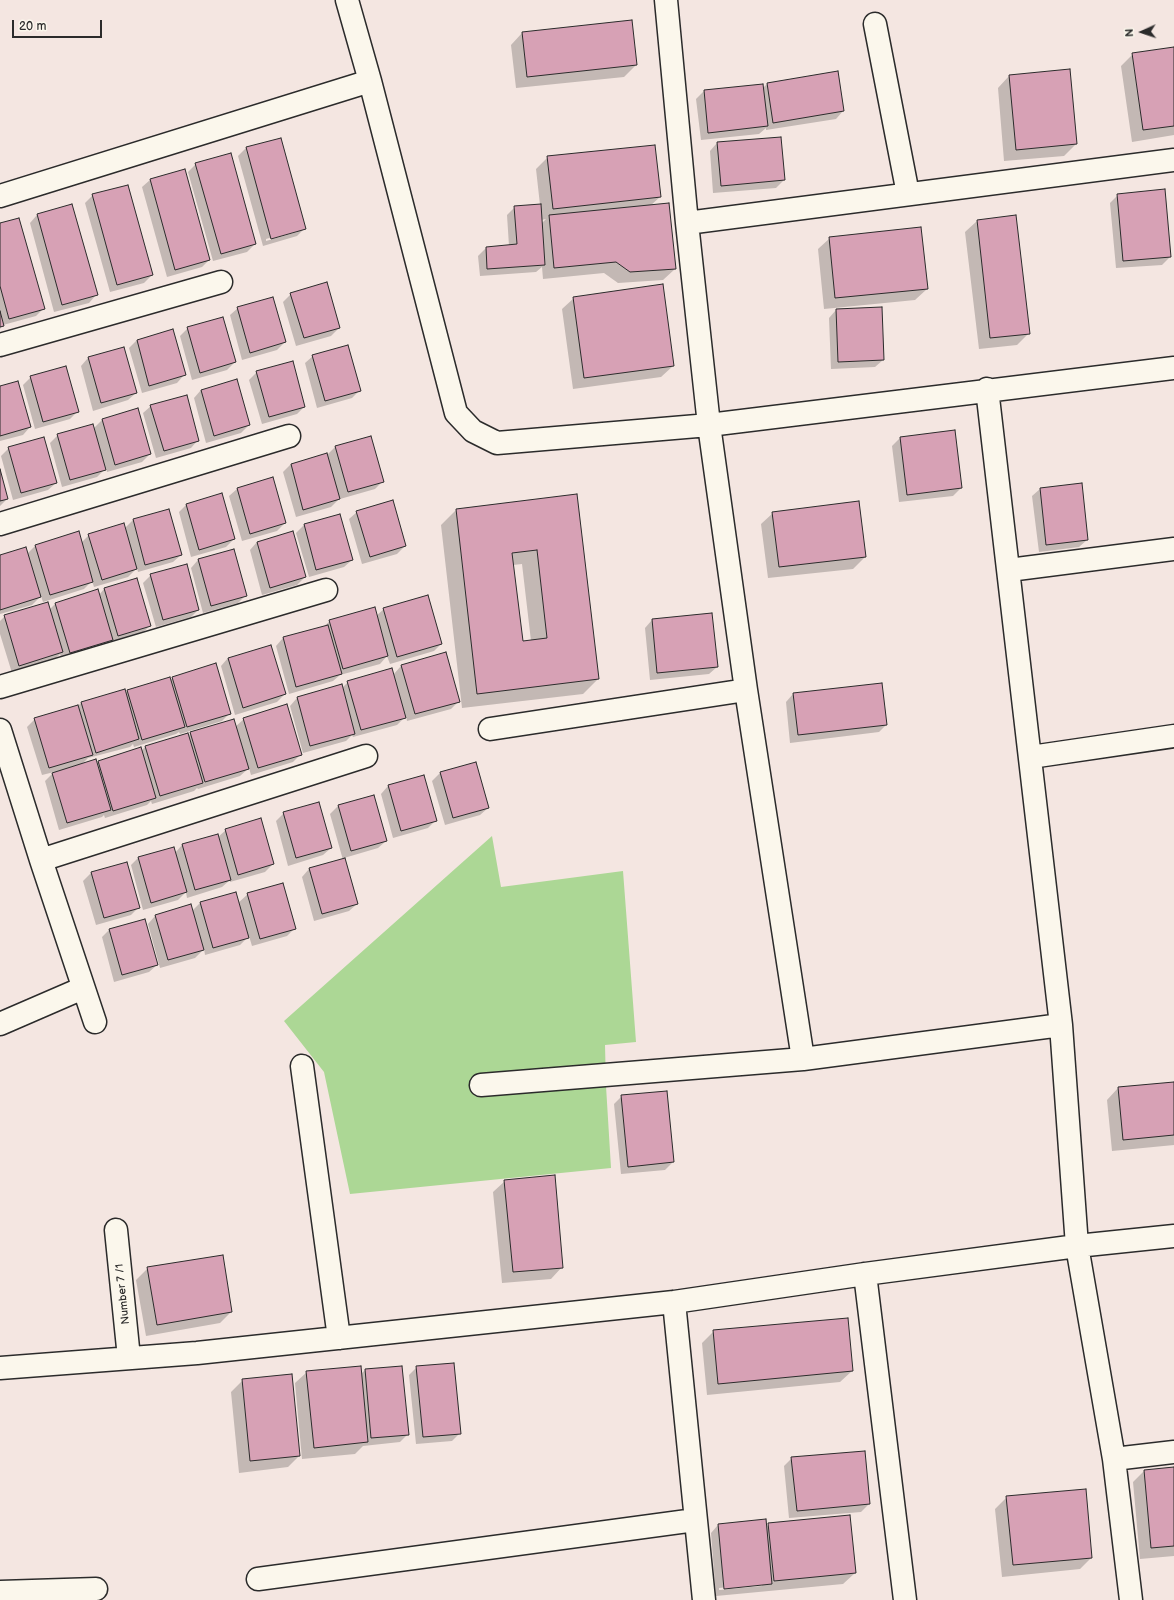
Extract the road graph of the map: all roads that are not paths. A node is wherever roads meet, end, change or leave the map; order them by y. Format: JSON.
{"nodes":[{"id":1,"x":347,"y":0,"type":"edge"},
{"id":2,"x":666,"y":0,"type":"edge"},
{"id":3,"x":874,"y":24,"type":"dead end"},
{"id":4,"x":370,"y":81,"type":"junction"},
{"id":5,"x":1174,"y":160,"type":"edge"},
{"id":6,"x":908,"y":194,"type":"junction"},
{"id":7,"x":0,"y":196,"type":"edge"},
{"id":8,"x":687,"y":223,"type":"junction"},
{"id":9,"x":221,"y":282,"type":"dead end"},
{"id":10,"x":0,"y":345,"type":"edge"},
{"id":11,"x":1174,"y":368,"type":"edge"},
{"id":12,"x":987,"y":389,"type":"junction"},
{"id":13,"x":709,"y":425,"type":"junction"},
{"id":14,"x":289,"y":436,"type":"dead end"},
{"id":15,"x":0,"y":524,"type":"edge"},
{"id":16,"x":1174,"y":549,"type":"edge"},
{"id":17,"x":1009,"y":570,"type":"junction"},
{"id":18,"x":326,"y":590,"type":"dead end"},
{"id":19,"x":0,"y":687,"type":"edge"},
{"id":20,"x":746,"y":690,"type":"junction"},
{"id":21,"x":490,"y":729,"type":"dead end"},
{"id":22,"x":0,"y":730,"type":"edge"},
{"id":23,"x":1174,"y":736,"type":"edge"},
{"id":24,"x":366,"y":756,"type":"dead end"},
{"id":25,"x":1031,"y":758,"type":"junction"},
{"id":26,"x":41,"y":860,"type":"junction"},
{"id":27,"x":83,"y":988,"type":"junction"},
{"id":28,"x":95,"y":1022,"type":"dead end"},
{"id":29,"x":0,"y":1024,"type":"edge"},
{"id":30,"x":1061,"y":1025,"type":"junction"},
{"id":31,"x":803,"y":1059,"type":"junction"},
{"id":32,"x":302,"y":1066,"type":"dead end"},
{"id":33,"x":481,"y":1085,"type":"dead end"},
{"id":34,"x":116,"y":1230,"type":"dead end"},
{"id":35,"x":1174,"y":1236,"type":"edge"},
{"id":36,"x":1078,"y":1246,"type":"junction"},
{"id":37,"x":865,"y":1274,"type":"junction"},
{"id":38,"x":674,"y":1302,"type":"junction"},
{"id":39,"x":339,"y":1338,"type":"junction"},
{"id":40,"x":129,"y":1358,"type":"junction"},
{"id":41,"x":0,"y":1368,"type":"edge"},
{"id":42,"x":1174,"y":1452,"type":"edge"},
{"id":43,"x":1114,"y":1459,"type":"junction"},
{"id":44,"x":695,"y":1520,"type":"junction"},
{"id":45,"x":258,"y":1579,"type":"dead end"},
{"id":46,"x":96,"y":1589,"type":"dead end"},
{"id":47,"x":0,"y":1592,"type":"edge"},
{"id":48,"x":704,"y":1600,"type":"edge"},
{"id":49,"x":905,"y":1600,"type":"edge"},
{"id":50,"x":1131,"y":1600,"type":"edge"}],
"edges":[{"from":1,"to":4,"type":"street"},
{"from":2,"to":8,"type":"street"},
{"from":3,"to":6,"type":"street"},
{"from":4,"to":7,"type":"street"},
{"from":4,"to":13,"type":"street"},
{"from":5,"to":6,"type":"street"},
{"from":6,"to":8,"type":"street"},
{"from":8,"to":13,"type":"street"},
{"from":9,"to":10,"type":"street"},
{"from":11,"to":12,"type":"street"},
{"from":12,"to":13,"type":"street"},
{"from":12,"to":17,"type":"street"},
{"from":13,"to":20,"type":"street"},
{"from":14,"to":15,"type":"street"},
{"from":16,"to":17,"type":"street"},
{"from":17,"to":25,"type":"street"},
{"from":18,"to":19,"type":"street"},
{"from":20,"to":21,"type":"street"},
{"from":20,"to":31,"type":"street"},
{"from":22,"to":26,"type":"street"},
{"from":23,"to":25,"type":"street"},
{"from":24,"to":26,"type":"street"},
{"from":25,"to":30,"type":"street"},
{"from":26,"to":27,"type":"street"},
{"from":27,"to":28,"type":"street"},
{"from":27,"to":29,"type":"street"},
{"from":30,"to":31,"type":"street"},
{"from":30,"to":36,"type":"street"},
{"from":31,"to":33,"type":"street"},
{"from":32,"to":39,"type":"street"},
{"from":34,"to":40,"type":"street","name":"Number 7 /1"},
{"from":35,"to":36,"type":"street"},
{"from":36,"to":37,"type":"street"},
{"from":36,"to":43,"type":"street"},
{"from":37,"to":38,"type":"street"},
{"from":37,"to":49,"type":"street"},
{"from":38,"to":39,"type":"street"},
{"from":38,"to":44,"type":"street"},
{"from":39,"to":40,"type":"street"},
{"from":40,"to":41,"type":"street"},
{"from":42,"to":43,"type":"street"},
{"from":43,"to":50,"type":"street"},
{"from":44,"to":45,"type":"street"},
{"from":44,"to":48,"type":"street"},
{"from":46,"to":47,"type":"street"}]}
